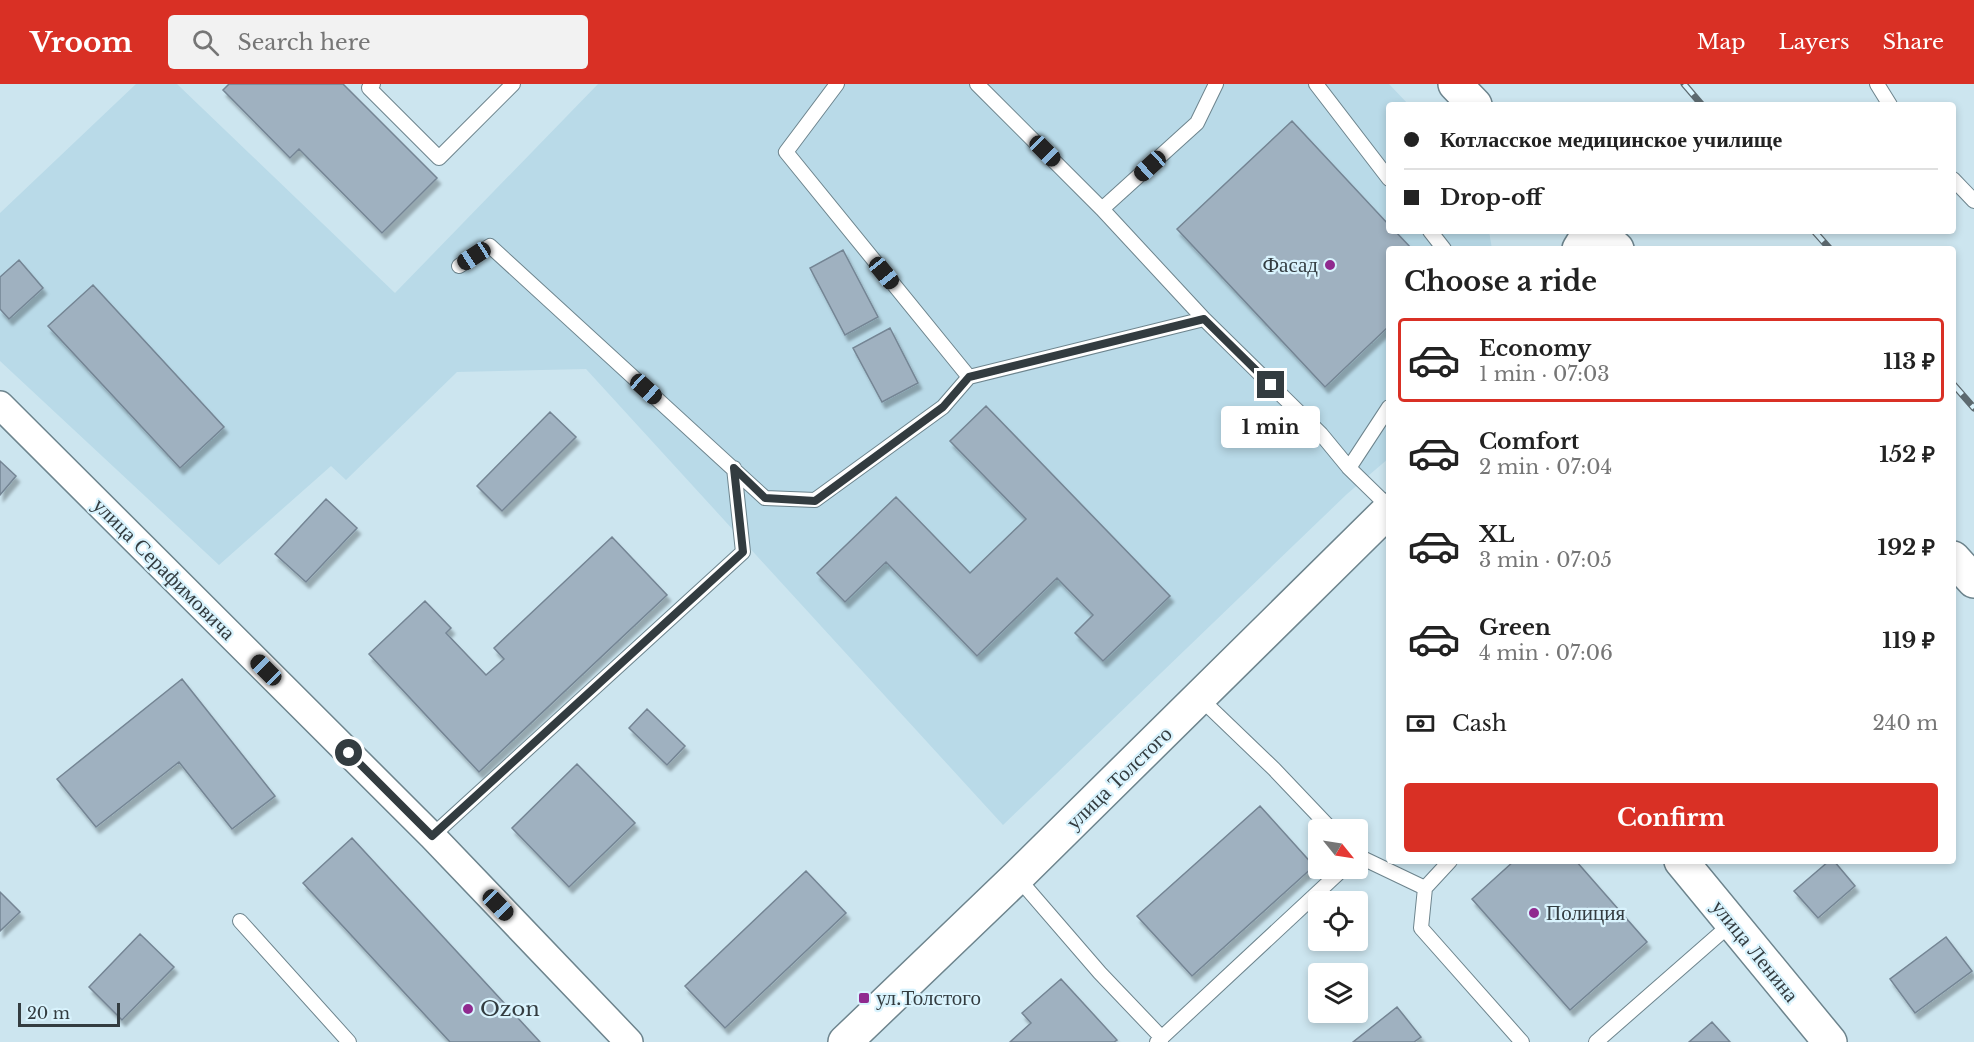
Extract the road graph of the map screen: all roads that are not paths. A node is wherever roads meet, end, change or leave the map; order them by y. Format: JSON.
{"nodes":[{"id":1,"x":373,"y":84,"type":"edge"},
{"id":2,"x":513,"y":84,"type":"edge"},
{"id":3,"x":837,"y":84,"type":"edge"},
{"id":4,"x":977,"y":84,"type":"edge"},
{"id":5,"x":1216,"y":84,"type":"edge"},
{"id":6,"x":1316,"y":84,"type":"edge"},
{"id":7,"x":1455,"y":84,"type":"edge"},
{"id":8,"x":1877,"y":84,"type":"edge"},
{"id":9,"x":1472,"y":102,"type":"edge"},
{"id":10,"x":1888,"y":102,"type":"edge"},
{"id":11,"x":1386,"y":174,"type":"edge"},
{"id":12,"x":1956,"y":182,"type":"edge"},
{"id":13,"x":1974,"y":201,"type":"edge"},
{"id":14,"x":1102,"y":209,"type":"junction"},
{"id":15,"x":1432,"y":234,"type":"edge"},
{"id":16,"x":1600,"y":234,"type":"edge"},
{"id":17,"x":1442,"y":246,"type":"edge"},
{"id":18,"x":1614,"y":246,"type":"edge"},
{"id":19,"x":459,"y":266,"type":"dead end"},
{"id":20,"x":1204,"y":319,"type":"junction"},
{"id":21,"x":969,"y":377,"type":"junction"},
{"id":22,"x":0,"y":405,"type":"edge"},
{"id":23,"x":1386,"y":412,"type":"edge"},
{"id":24,"x":734,"y":468,"type":"junction"},
{"id":25,"x":1349,"y":468,"type":"junction"},
{"id":26,"x":1386,"y":505,"type":"edge"},
{"id":27,"x":1386,"y":511,"type":"edge"},
{"id":28,"x":1956,"y":561,"type":"edge"},
{"id":29,"x":1974,"y":581,"type":"edge"},
{"id":30,"x":1200,"y":698,"type":"junction"},
{"id":31,"x":1322,"y":819,"type":"edge"},
{"id":32,"x":432,"y":836,"type":"junction"},
{"id":33,"x":1368,"y":861,"type":"edge"},
{"id":34,"x":1447,"y":864,"type":"edge"},
{"id":35,"x":1683,"y":864,"type":"edge"},
{"id":36,"x":1017,"y":877,"type":"junction"},
{"id":37,"x":1332,"y":879,"type":"edge"},
{"id":38,"x":1425,"y":888,"type":"junction"},
{"id":39,"x":240,"y":921,"type":"dead end"},
{"id":40,"x":1732,"y":923,"type":"junction"},
{"id":41,"x":1160,"y":1040,"type":"edge"},
{"id":42,"x":349,"y":1042,"type":"edge"},
{"id":43,"x":629,"y":1042,"type":"edge"},
{"id":44,"x":845,"y":1042,"type":"edge"},
{"id":45,"x":1522,"y":1042,"type":"edge"},
{"id":46,"x":1596,"y":1042,"type":"edge"},
{"id":47,"x":1830,"y":1042,"type":"edge"}],
"edges":[{"from":1,"to":2,"type":"lane"},
{"from":3,"to":21,"type":"lane"},
{"from":4,"to":14,"type":"lane"},
{"from":5,"to":14,"type":"lane"},
{"from":6,"to":11,"type":"lane"},
{"from":7,"to":9,"type":"street"},
{"from":8,"to":10,"type":"lane"},
{"from":12,"to":13,"type":"lane"},
{"from":14,"to":20,"type":"lane"},
{"from":15,"to":17,"type":"lane"},
{"from":16,"to":18,"type":"street"},
{"from":19,"to":24,"type":"lane"},
{"from":20,"to":21,"type":"lane"},
{"from":20,"to":25,"type":"lane"},
{"from":21,"to":24,"type":"lane"},
{"from":22,"to":32,"type":"street","name":"улица Серафимовича"},
{"from":23,"to":25,"type":"lane"},
{"from":24,"to":32,"type":"lane"},
{"from":25,"to":26,"type":"lane"},
{"from":27,"to":30,"type":"street","name":"улица Толстого"},
{"from":28,"to":29,"type":"street"},
{"from":30,"to":31,"type":"lane"},
{"from":30,"to":36,"type":"street","name":"улица Толстого"},
{"from":32,"to":43,"type":"street","name":"улица Серафимовича"},
{"from":33,"to":38,"type":"lane"},
{"from":34,"to":38,"type":"lane"},
{"from":35,"to":40,"type":"street","name":"улица Ленина"},
{"from":36,"to":41,"type":"lane"},
{"from":36,"to":44,"type":"street","name":"улица Толстого"},
{"from":37,"to":41,"type":"lane"},
{"from":38,"to":45,"type":"lane"},
{"from":39,"to":42,"type":"lane"},
{"from":40,"to":46,"type":"lane"},
{"from":40,"to":47,"type":"street","name":"улица Ленина"}]}
